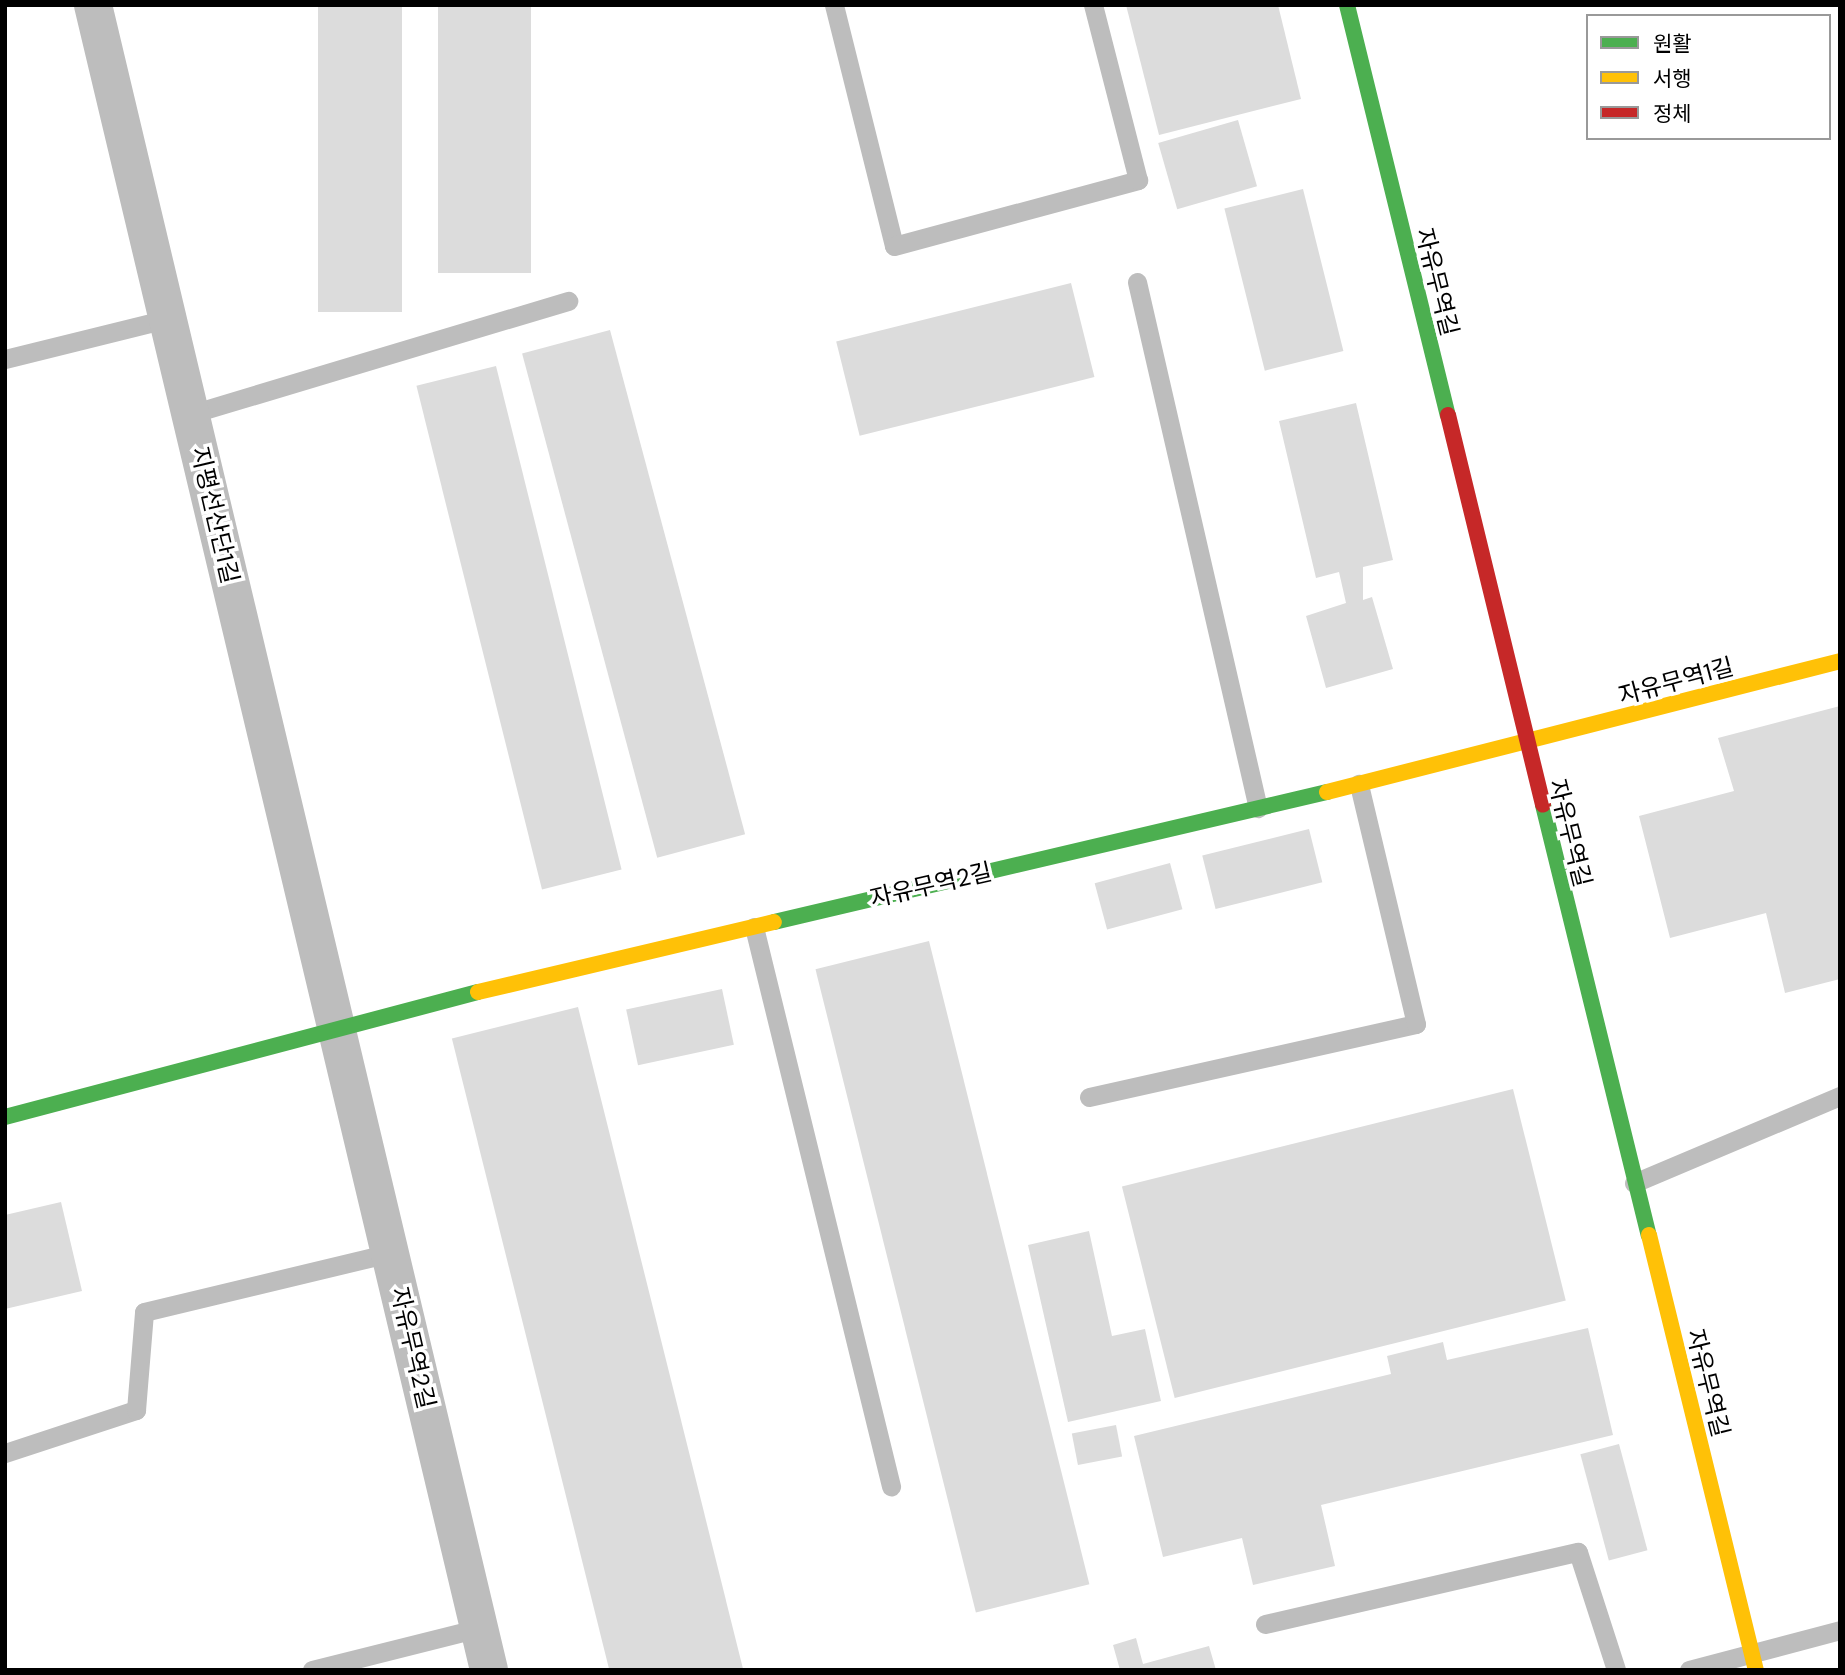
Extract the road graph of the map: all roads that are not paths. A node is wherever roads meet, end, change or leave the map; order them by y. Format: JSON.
{"nodes":[{"id":1,"x":93,"y":5,"type":"edge"},
{"id":2,"x":834,"y":5,"type":"edge"},
{"id":3,"x":1093,"y":5,"type":"edge"},
{"id":4,"x":1347,"y":5,"type":"edge"},
{"id":5,"x":1137,"y":282,"type":"dead end"},
{"id":6,"x":568,"y":301,"type":"dead end"},
{"id":7,"x":167,"y":319,"type":"junction"},
{"id":8,"x":5,"y":359,"type":"edge"},
{"id":9,"x":191,"y":414,"type":"junction"},
{"id":10,"x":1840,"y":661,"type":"edge"},
{"id":11,"x":1525,"y":745,"type":"junction"},
{"id":12,"x":1359,"y":784,"type":"junction"},
{"id":13,"x":1258,"y":808,"type":"junction"},
{"id":14,"x":754,"y":927,"type":"junction"},
{"id":15,"x":336,"y":1026,"type":"junction"},
{"id":16,"x":1840,"y":1096,"type":"edge"},
{"id":17,"x":1089,"y":1097,"type":"dead end"},
{"id":18,"x":5,"y":1117,"type":"edge"},
{"id":19,"x":1634,"y":1183,"type":"junction"},
{"id":20,"x":390,"y":1253,"type":"junction"},
{"id":21,"x":5,"y":1453,"type":"edge"},
{"id":22,"x":891,"y":1486,"type":"dead end"},
{"id":23,"x":1265,"y":1624,"type":"dead end"},
{"id":24,"x":479,"y":1628,"type":"junction"},
{"id":25,"x":1840,"y":1630,"type":"edge"},
{"id":26,"x":1754,"y":1662,"type":"edge"},
{"id":27,"x":313,"y":1670,"type":"edge"},
{"id":28,"x":489,"y":1670,"type":"edge"},
{"id":29,"x":1616,"y":1670,"type":"edge"},
{"id":30,"x":1689,"y":1670,"type":"edge"}],
"edges":[{"from":1,"to":7,"type":"street","name":"지평선산단1길"},
{"from":2,"to":3,"type":"lane"},
{"from":4,"to":11,"type":"street","name":"자유무역길"},
{"from":5,"to":13,"type":"lane"},
{"from":6,"to":9,"type":"lane"},
{"from":7,"to":8,"type":"lane"},
{"from":7,"to":9,"type":"street","name":"지평선산단1길"},
{"from":9,"to":15,"type":"street","name":"지평선산단1길"},
{"from":10,"to":11,"type":"street","name":"자유무역1길"},
{"from":11,"to":12,"type":"street","name":"자유무역2길"},
{"from":11,"to":19,"type":"street","name":"자유무역길"},
{"from":12,"to":13,"type":"street","name":"자유무역2길"},
{"from":12,"to":17,"type":"lane"},
{"from":13,"to":14,"type":"street","name":"자유무역2길"},
{"from":14,"to":15,"type":"street","name":"자유무역2길"},
{"from":14,"to":22,"type":"lane"},
{"from":15,"to":18,"type":"street","name":"자유무역2길"},
{"from":15,"to":20,"type":"street","name":"자유무역2길"},
{"from":16,"to":19,"type":"lane"},
{"from":19,"to":26,"type":"street","name":"자유무역길"},
{"from":20,"to":21,"type":"lane"},
{"from":20,"to":24,"type":"street","name":"자유무역2길"},
{"from":23,"to":29,"type":"lane"},
{"from":24,"to":27,"type":"lane"},
{"from":24,"to":28,"type":"street","name":"자유무역2길"},
{"from":25,"to":26,"type":"lane"},
{"from":26,"to":30,"type":"lane"}]}
